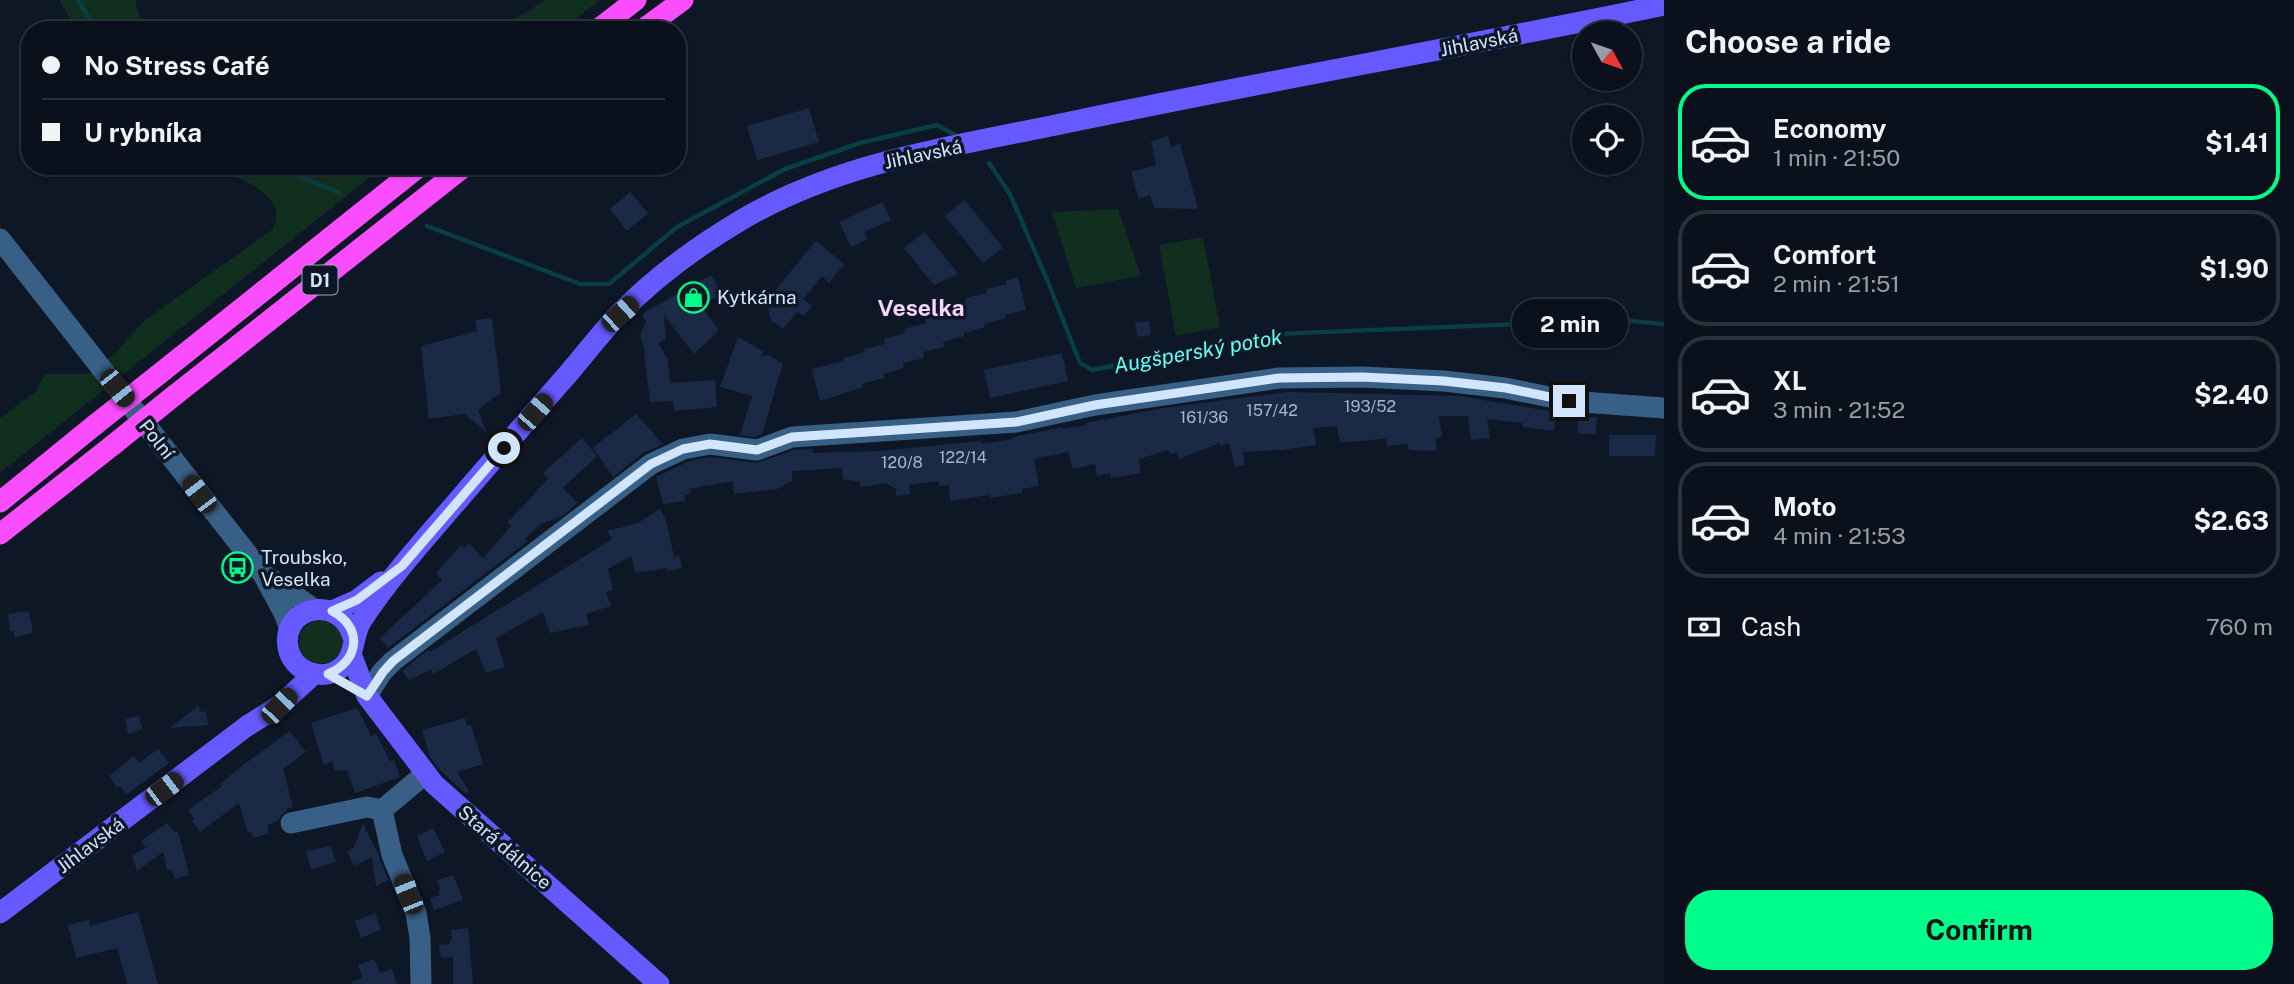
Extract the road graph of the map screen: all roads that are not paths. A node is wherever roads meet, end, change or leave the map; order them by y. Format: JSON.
{"nodes":[{"id":1,"x":636,"y":0,"type":"edge"},
{"id":2,"x":683,"y":0,"type":"edge"},
{"id":3,"x":1664,"y":5,"type":"edge"},
{"id":4,"x":609,"y":21,"type":"edge"},
{"id":5,"x":654,"y":21,"type":"edge"},
{"id":6,"x":409,"y":175,"type":"edge"},
{"id":7,"x":454,"y":175,"type":"edge"},
{"id":8,"x":0,"y":239,"type":"edge"},
{"id":9,"x":1664,"y":408,"type":"edge"},
{"id":10,"x":0,"y":502,"type":"edge"},
{"id":11,"x":0,"y":534,"type":"edge"},
{"id":12,"x":402,"y":566,"type":"junction"},
{"id":13,"x":263,"y":574,"type":"junction"},
{"id":14,"x":323,"y":610,"type":"junction"},
{"id":15,"x":290,"y":629,"type":"junction"},
{"id":16,"x":352,"y":646,"type":"junction"},
{"id":17,"x":292,"y":658,"type":"junction"},
{"id":18,"x":321,"y":674,"type":"junction"},
{"id":19,"x":367,"y":696,"type":"junction"},
{"id":20,"x":247,"y":726,"type":"junction"},
{"id":21,"x":425,"y":774,"type":"junction"},
{"id":22,"x":382,"y":810,"type":"junction"},
{"id":23,"x":291,"y":823,"type":"dead end"},
{"id":24,"x":0,"y":913,"type":"edge"},
{"id":25,"x":421,"y":984,"type":"edge"},
{"id":26,"x":659,"y":984,"type":"edge"}],
"edges":[{"from":1,"to":4,"type":"highway"},
{"from":2,"to":5,"type":"highway"},
{"from":3,"to":12,"type":"main road","name":"Jihlavská"},
{"from":6,"to":10,"type":"highway","number":"D1","bridge":true},
{"from":7,"to":11,"type":"highway","number":"D1","bridge":true},
{"from":8,"to":13,"type":"street","name":"Polní"},
{"from":9,"to":19,"type":"street"},
{"from":12,"to":14,"type":"main road","name":"Jihlavská"},
{"from":12,"to":16,"type":"main road","name":"Jihlavská"},
{"from":13,"to":14,"type":"street","name":"Polní"},
{"from":13,"to":15,"type":"street","name":"Polní"},
{"from":14,"to":15,"type":"main road","name":"Jihlavská"},
{"from":14,"to":16,"type":"main road"},
{"from":15,"to":17,"type":"main road"},
{"from":16,"to":18,"type":"main road","name":"Jihlavská"},
{"from":16,"to":19,"type":"main road","name":"Stará dálnice"},
{"from":17,"to":18,"type":"main road"},
{"from":17,"to":20,"type":"main road","name":"Jihlavská"},
{"from":18,"to":19,"type":"main road","name":"Stará dálnice"},
{"from":18,"to":20,"type":"main road","name":"Jihlavská"},
{"from":19,"to":21,"type":"main road","name":"Stará dálnice"},
{"from":20,"to":24,"type":"main road","name":"Jihlavská"},
{"from":21,"to":22,"type":"street"},
{"from":21,"to":26,"type":"main road","name":"Stará dálnice"},
{"from":22,"to":23,"type":"street"},
{"from":22,"to":25,"type":"street"}]}
